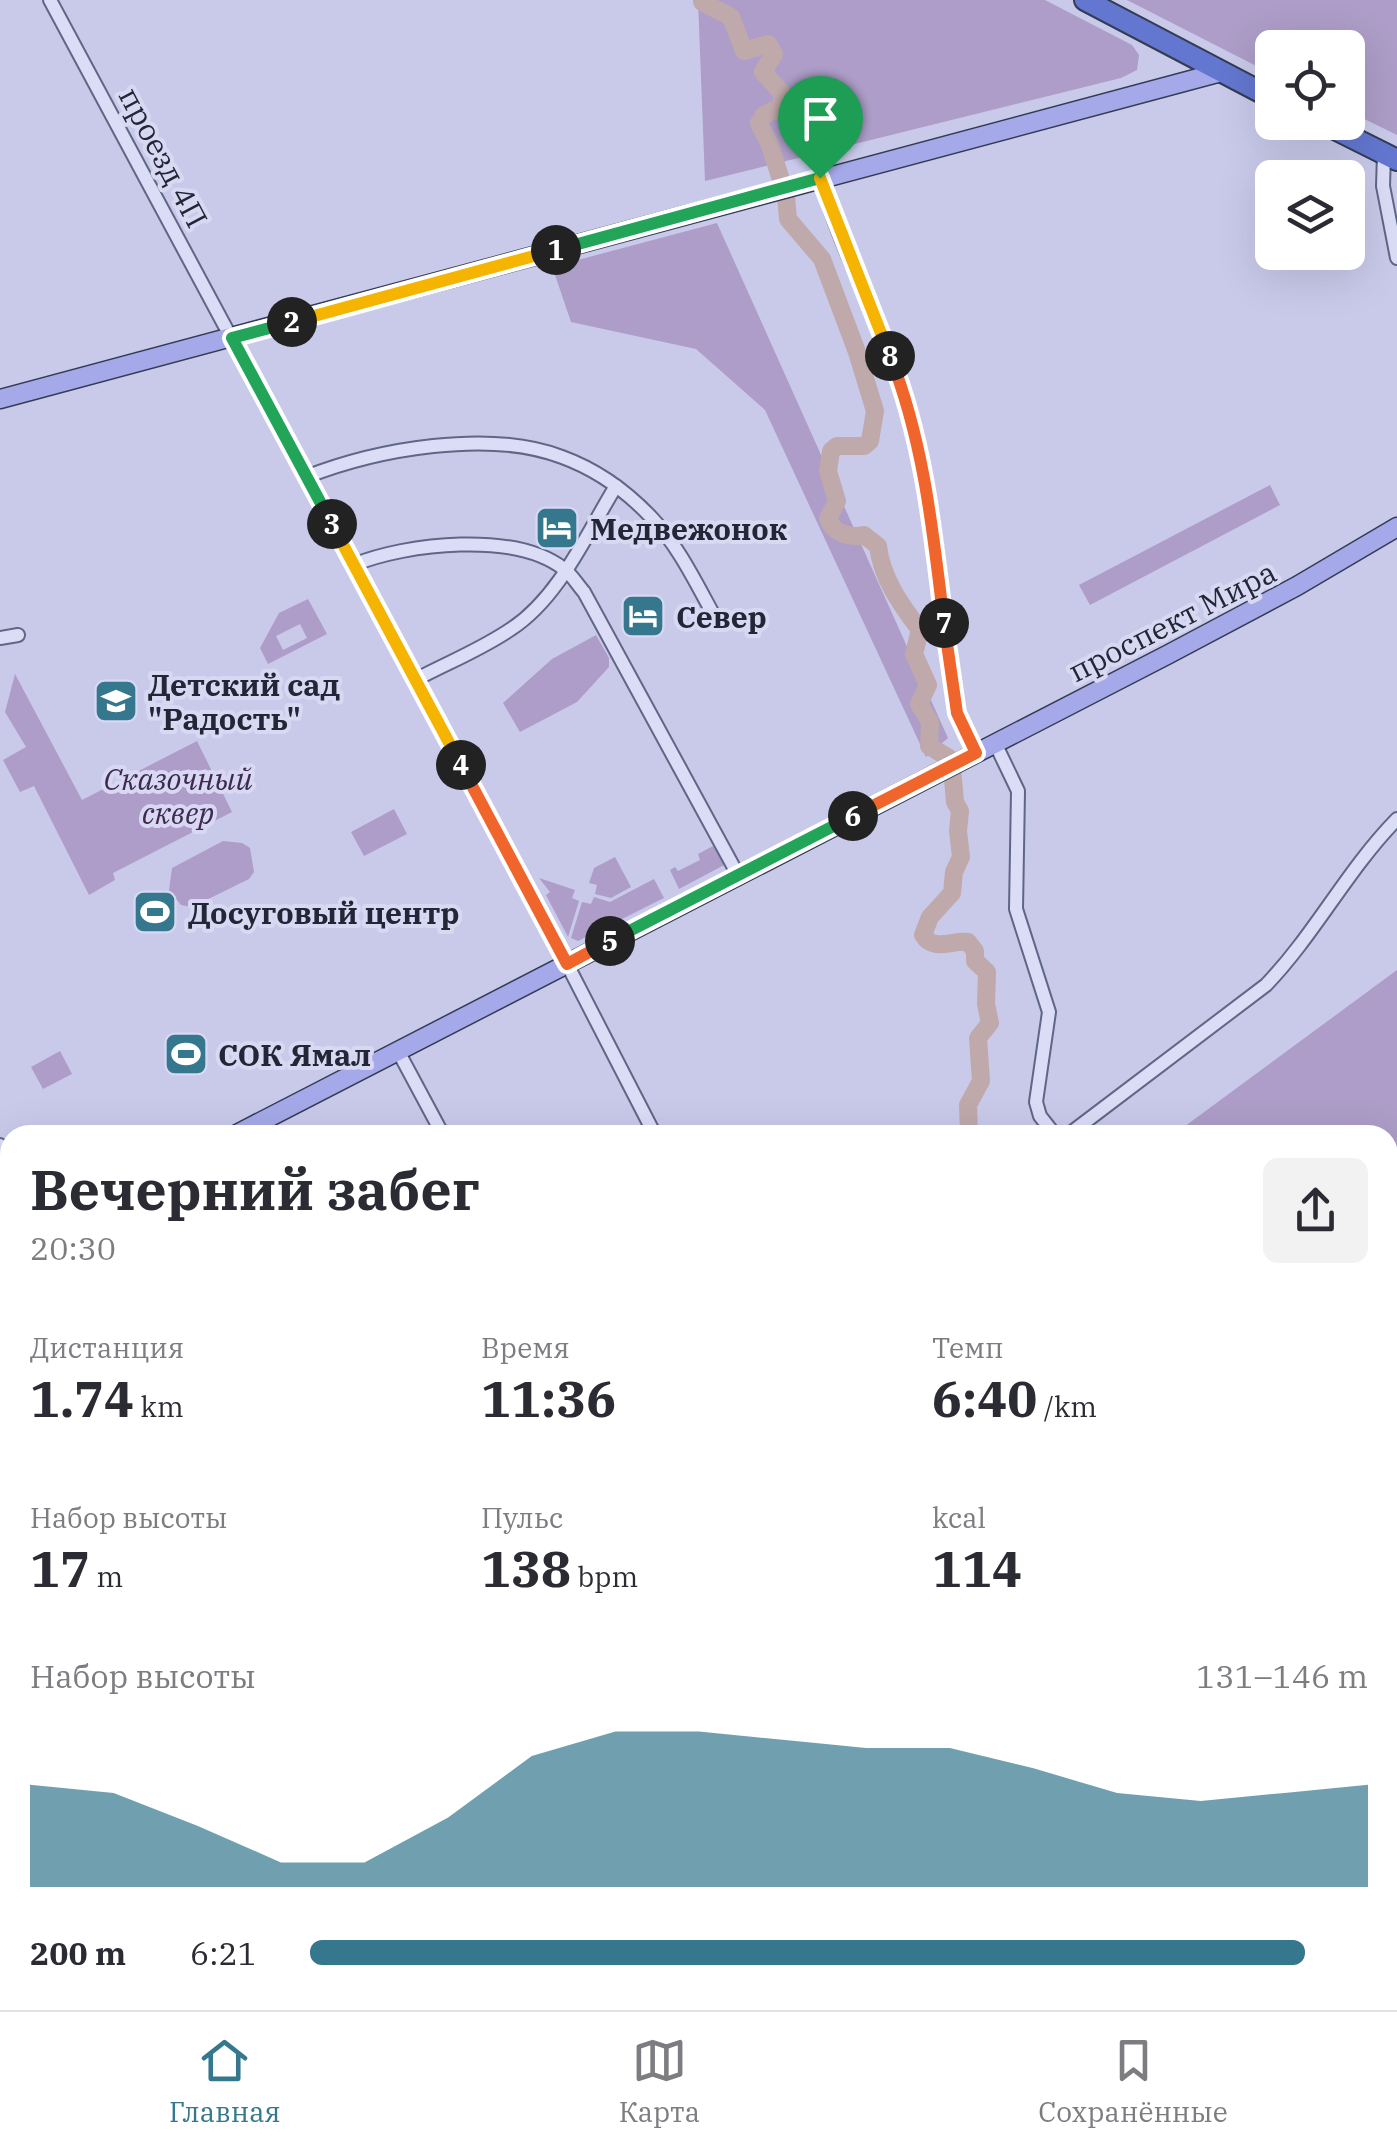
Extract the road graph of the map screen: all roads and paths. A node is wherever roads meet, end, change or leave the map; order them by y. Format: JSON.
{"nodes":[{"id":1,"x":50,"y":0,"type":"edge"},
{"id":2,"x":1085,"y":0,"type":"edge"},
{"id":3,"x":1178,"y":49,"type":"junction"},
{"id":4,"x":1221,"y":72,"type":"junction"},
{"id":5,"x":1164,"y":86,"type":"junction"},
{"id":6,"x":1255,"y":89,"type":"edge"},
{"id":7,"x":1357,"y":140,"type":"edge"},
{"id":8,"x":1391,"y":157,"type":"edge"},
{"id":9,"x":820,"y":178,"type":"junction"},
{"id":10,"x":1397,"y":258,"type":"edge"},
{"id":11,"x":232,"y":338,"type":"junction"},
{"id":12,"x":0,"y":399,"type":"edge"},
{"id":13,"x":306,"y":477,"type":"junction"},
{"id":14,"x":616,"y":486,"type":"junction"},
{"id":15,"x":1397,"y":528,"type":"edge"},
{"id":16,"x":354,"y":565,"type":"junction"},
{"id":17,"x":564,"y":569,"type":"junction"},
{"id":18,"x":712,"y":612,"type":"dead end"},
{"id":19,"x":18,"y":635,"type":"dead end"},
{"id":20,"x":0,"y":638,"type":"edge"},
{"id":21,"x":415,"y":680,"type":"junction"},
{"id":22,"x":994,"y":743,"type":"junction"},
{"id":23,"x":972,"y":755,"type":"junction"},
{"id":24,"x":1397,"y":819,"type":"edge"},
{"id":25,"x":738,"y":875,"type":"junction"},
{"id":26,"x":567,"y":964,"type":"junction"},
{"id":27,"x":398,"y":1051,"type":"junction"},
{"id":28,"x":254,"y":1125,"type":"edge"},
{"id":29,"x":438,"y":1125,"type":"edge"},
{"id":30,"x":650,"y":1125,"type":"edge"},
{"id":31,"x":1047,"y":1125,"type":"edge"},
{"id":32,"x":1081,"y":1125,"type":"edge"}],
"edges":[{"from":1,"to":11,"type":"street","name":"проезд 4П"},
{"from":2,"to":3,"type":"highway"},
{"from":3,"to":4,"type":"highway"},
{"from":3,"to":5,"type":"main road"},
{"from":4,"to":5,"type":"main road"},
{"from":4,"to":6,"type":"highway"},
{"from":5,"to":9,"type":"main road"},
{"from":7,"to":8,"type":"highway"},
{"from":8,"to":10,"type":"street"},
{"from":9,"to":11,"type":"main road"},
{"from":9,"to":23,"type":"street"},
{"from":11,"to":12,"type":"main road"},
{"from":11,"to":13,"type":"street","name":"проезд 4П"},
{"from":13,"to":14,"type":"street"},
{"from":13,"to":16,"type":"street","name":"проезд 4П"},
{"from":14,"to":17,"type":"street"},
{"from":14,"to":18,"type":"street"},
{"from":15,"to":22,"type":"main road","name":"проспект Мира"},
{"from":16,"to":17,"type":"street"},
{"from":16,"to":21,"type":"street","name":"проезд 4П"},
{"from":17,"to":21,"type":"street"},
{"from":17,"to":25,"type":"street"},
{"from":19,"to":20,"type":"street"},
{"from":21,"to":26,"type":"street","name":"проезд 4П"},
{"from":22,"to":23,"type":"main road","name":"проспект Мира"},
{"from":22,"to":31,"type":"street"},
{"from":23,"to":25,"type":"main road","name":"проспект Мира"},
{"from":24,"to":32,"type":"street"},
{"from":25,"to":26,"type":"main road"},
{"from":26,"to":27,"type":"main road"},
{"from":26,"to":30,"type":"street","name":"проезд 4П"},
{"from":27,"to":28,"type":"main road"},
{"from":27,"to":29,"type":"street"}]}
